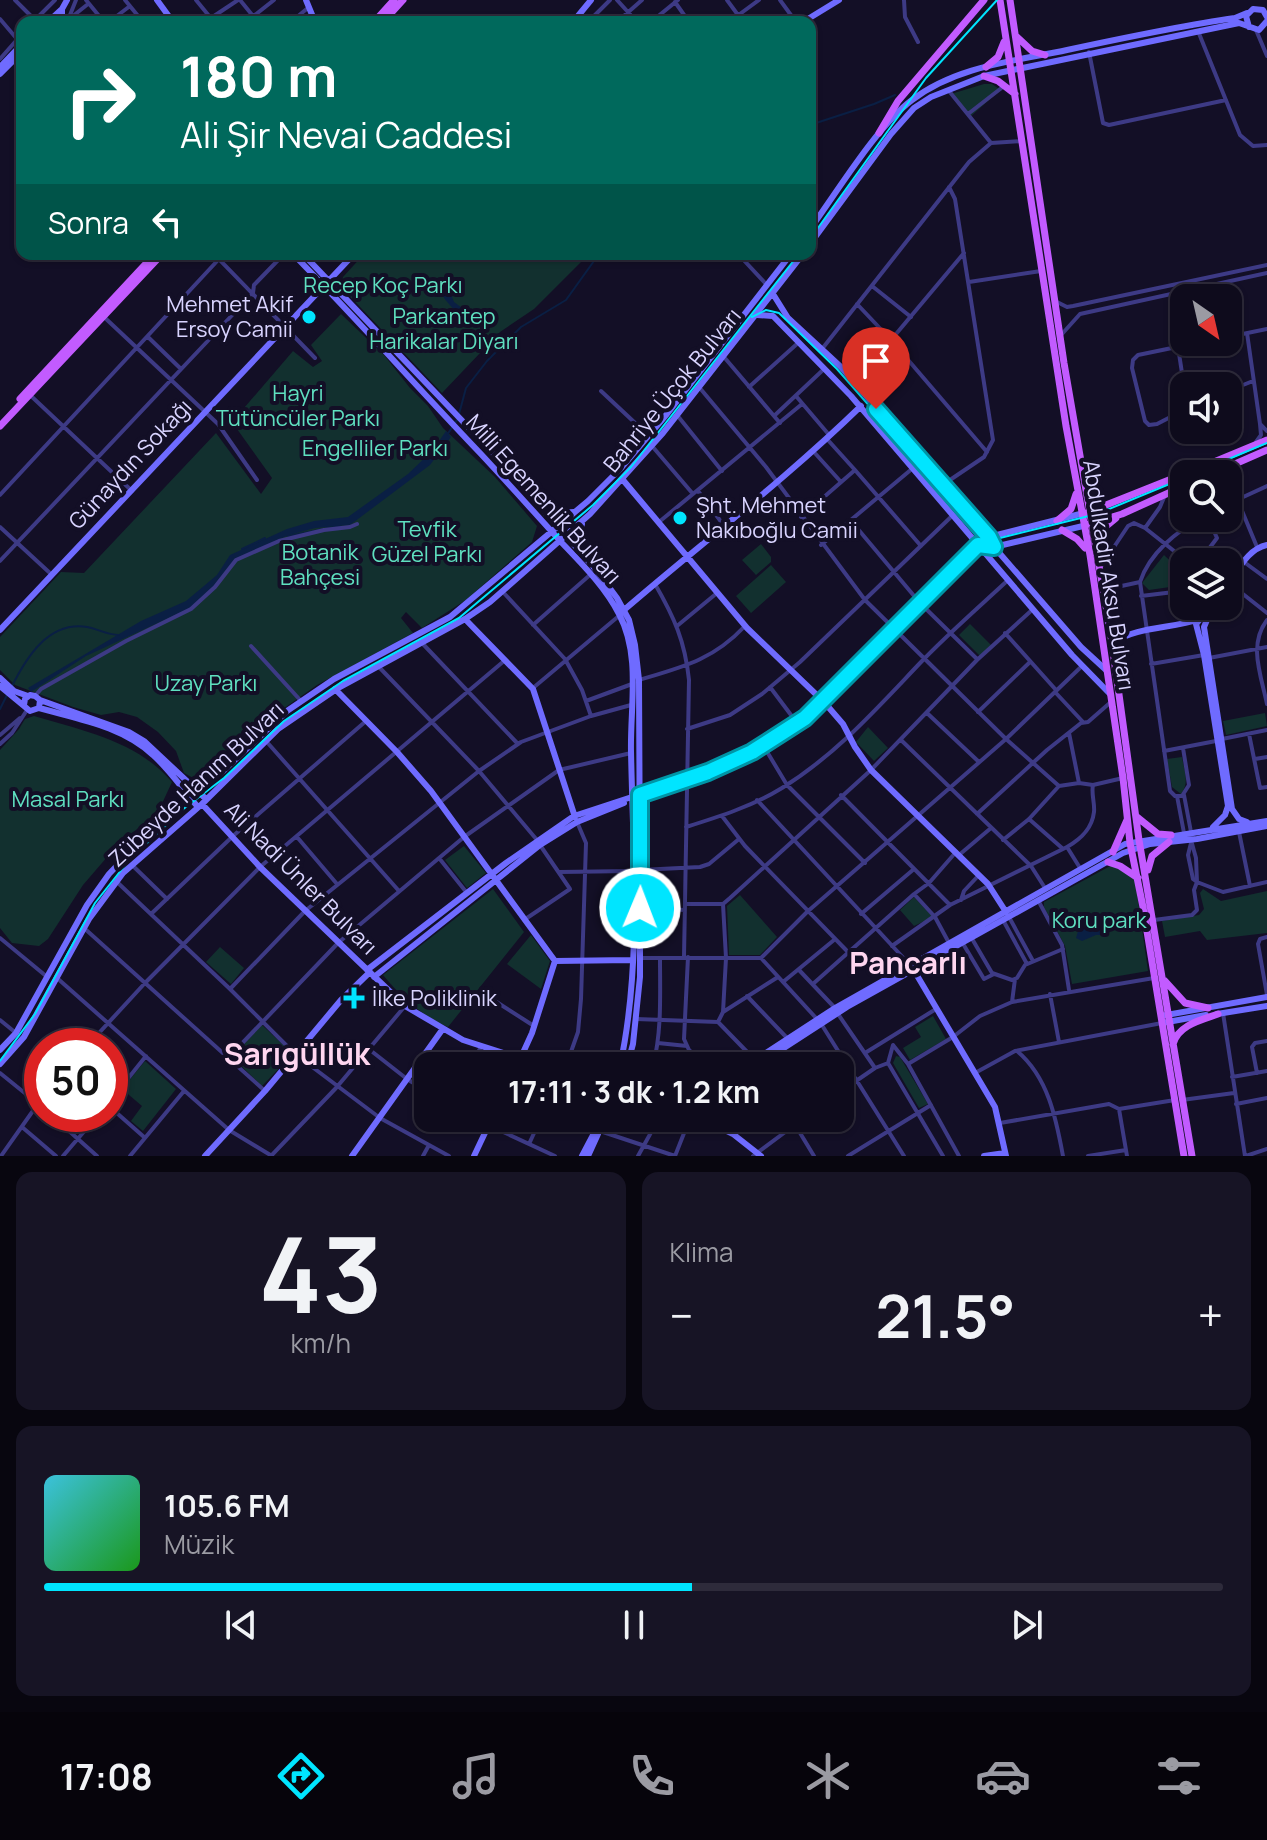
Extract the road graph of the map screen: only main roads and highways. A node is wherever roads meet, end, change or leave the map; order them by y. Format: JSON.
{"nodes":[{"id":1,"x":394,"y":0,"type":"edge"},
{"id":2,"x":403,"y":0,"type":"edge"},
{"id":3,"x":984,"y":0,"type":"edge"},
{"id":4,"x":1000,"y":0,"type":"edge"},
{"id":5,"x":1010,"y":0,"type":"edge"},
{"id":6,"x":379,"y":16,"type":"edge"},
{"id":7,"x":388,"y":16,"type":"edge"},
{"id":8,"x":1005,"y":36,"type":"junction"},
{"id":9,"x":1016,"y":36,"type":"junction"},
{"id":10,"x":1045,"y":55,"type":"road end"},
{"id":11,"x":986,"y":67,"type":"road end"},
{"id":12,"x":984,"y":76,"type":"road end"},
{"id":13,"x":1015,"y":94,"type":"junction"},
{"id":14,"x":879,"y":133,"type":"road end"},
{"id":15,"x":149,"y":260,"type":"edge"},
{"id":16,"x":156,"y":260,"type":"edge"},
{"id":17,"x":0,"y":420,"type":"edge"},
{"id":18,"x":0,"y":426,"type":"edge"},
{"id":19,"x":1267,"y":440,"type":"edge"},
{"id":20,"x":1267,"y":450,"type":"edge"},
{"id":21,"x":1218,"y":460,"type":"edge"},
{"id":22,"x":1242,"y":464,"type":"edge"},
{"id":23,"x":1170,"y":480,"type":"edge"},
{"id":24,"x":1081,"y":488,"type":"junction"},
{"id":25,"x":1170,"y":493,"type":"edge"},
{"id":26,"x":1120,"y":500,"type":"junction"},
{"id":27,"x":1084,"y":513,"type":"junction"},
{"id":28,"x":1122,"y":514,"type":"junction"},
{"id":29,"x":1057,"y":521,"type":"road end"},
{"id":30,"x":1087,"y":525,"type":"junction"},
{"id":31,"x":1062,"y":530,"type":"road end"},
{"id":32,"x":1093,"y":556,"type":"junction"},
{"id":33,"x":1132,"y":817,"type":"junction"},
{"id":34,"x":1113,"y":852,"type":"road end"},
{"id":35,"x":1108,"y":862,"type":"road end"},
{"id":36,"x":1147,"y":876,"type":"junction"},
{"id":37,"x":1138,"y":878,"type":"junction"},
{"id":38,"x":1158,"y":976,"type":"junction"},
{"id":39,"x":1208,"y":1008,"type":"road end"},
{"id":40,"x":1220,"y":1013,"type":"road end"},
{"id":41,"x":1165,"y":1019,"type":"junction"},
{"id":42,"x":1172,"y":1046,"type":"junction"},
{"id":43,"x":1178,"y":1100,"type":"junction"},
{"id":44,"x":1184,"y":1156,"type":"edge"},
{"id":45,"x":1192,"y":1156,"type":"edge"}],
"edges":[{"from":1,"to":6,"type":"main road"},
{"from":2,"to":7,"type":"main road"},
{"from":3,"to":14,"type":"main road"},
{"from":4,"to":8,"type":"main road","name":"Abdulkadir Aksu Bulvarı"},
{"from":5,"to":9,"type":"main road","name":"Abdulkadir Aksu Bulvarı"},
{"from":8,"to":11,"type":"main road"},
{"from":8,"to":13,"type":"main road","name":"Abdulkadir Aksu Bulvarı"},
{"from":9,"to":10,"type":"main road"},
{"from":9,"to":24,"type":"main road","name":"Abdulkadir Aksu Bulvarı"},
{"from":12,"to":13,"type":"main road"},
{"from":13,"to":24,"type":"main road","name":"Abdulkadir Aksu Bulvarı"},
{"from":15,"to":17,"type":"main road"},
{"from":16,"to":18,"type":"main road"},
{"from":19,"to":21,"type":"main road"},
{"from":20,"to":22,"type":"main road"},
{"from":23,"to":26,"type":"main road"},
{"from":24,"to":26,"type":"main road"},
{"from":24,"to":27,"type":"main road","name":"Abdulkadir Aksu Bulvarı"},
{"from":24,"to":29,"type":"main road"},
{"from":25,"to":28,"type":"main road"},
{"from":26,"to":27,"type":"main road"},
{"from":27,"to":30,"type":"main road","name":"Abdulkadir Aksu Bulvarı"},
{"from":28,"to":30,"type":"main road"},
{"from":28,"to":32,"type":"main road"},
{"from":30,"to":32,"type":"main road","name":"Abdulkadir Aksu Bulvarı"},
{"from":31,"to":32,"type":"main road"},
{"from":32,"to":33,"type":"main road","name":"Abdulkadir Aksu Bulvarı"},
{"from":32,"to":33,"type":"main road","name":"Abdulkadir Aksu Bulvarı"},
{"from":33,"to":34,"type":"main road"},
{"from":33,"to":36,"type":"main road","name":"Abdulkadir Aksu Bulvarı"},
{"from":33,"to":36,"type":"main road"},
{"from":33,"to":37,"type":"main road","name":"Abdulkadir Aksu Bulvarı"},
{"from":35,"to":37,"type":"main road"},
{"from":36,"to":38,"type":"main road","name":"Abdulkadir Aksu Bulvarı"},
{"from":37,"to":38,"type":"main road","name":"Abdulkadir Aksu Bulvarı"},
{"from":38,"to":39,"type":"main road"},
{"from":38,"to":41,"type":"main road","name":"Abdulkadir Aksu Bulvarı"},
{"from":40,"to":42,"type":"main road"},
{"from":41,"to":42,"type":"main road","name":"Abdulkadir Aksu Bulvarı"},
{"from":41,"to":43,"type":"main road","name":"Abdulkadir Aksu Bulvarı"},
{"from":42,"to":43,"type":"main road","name":"Abdulkadir Aksu Bulvarı"},
{"from":43,"to":44,"type":"main road","name":"Abdulkadir Aksu Bulvarı"},
{"from":43,"to":45,"type":"main road","name":"Abdulkadir Aksu Bulvarı"}]}
